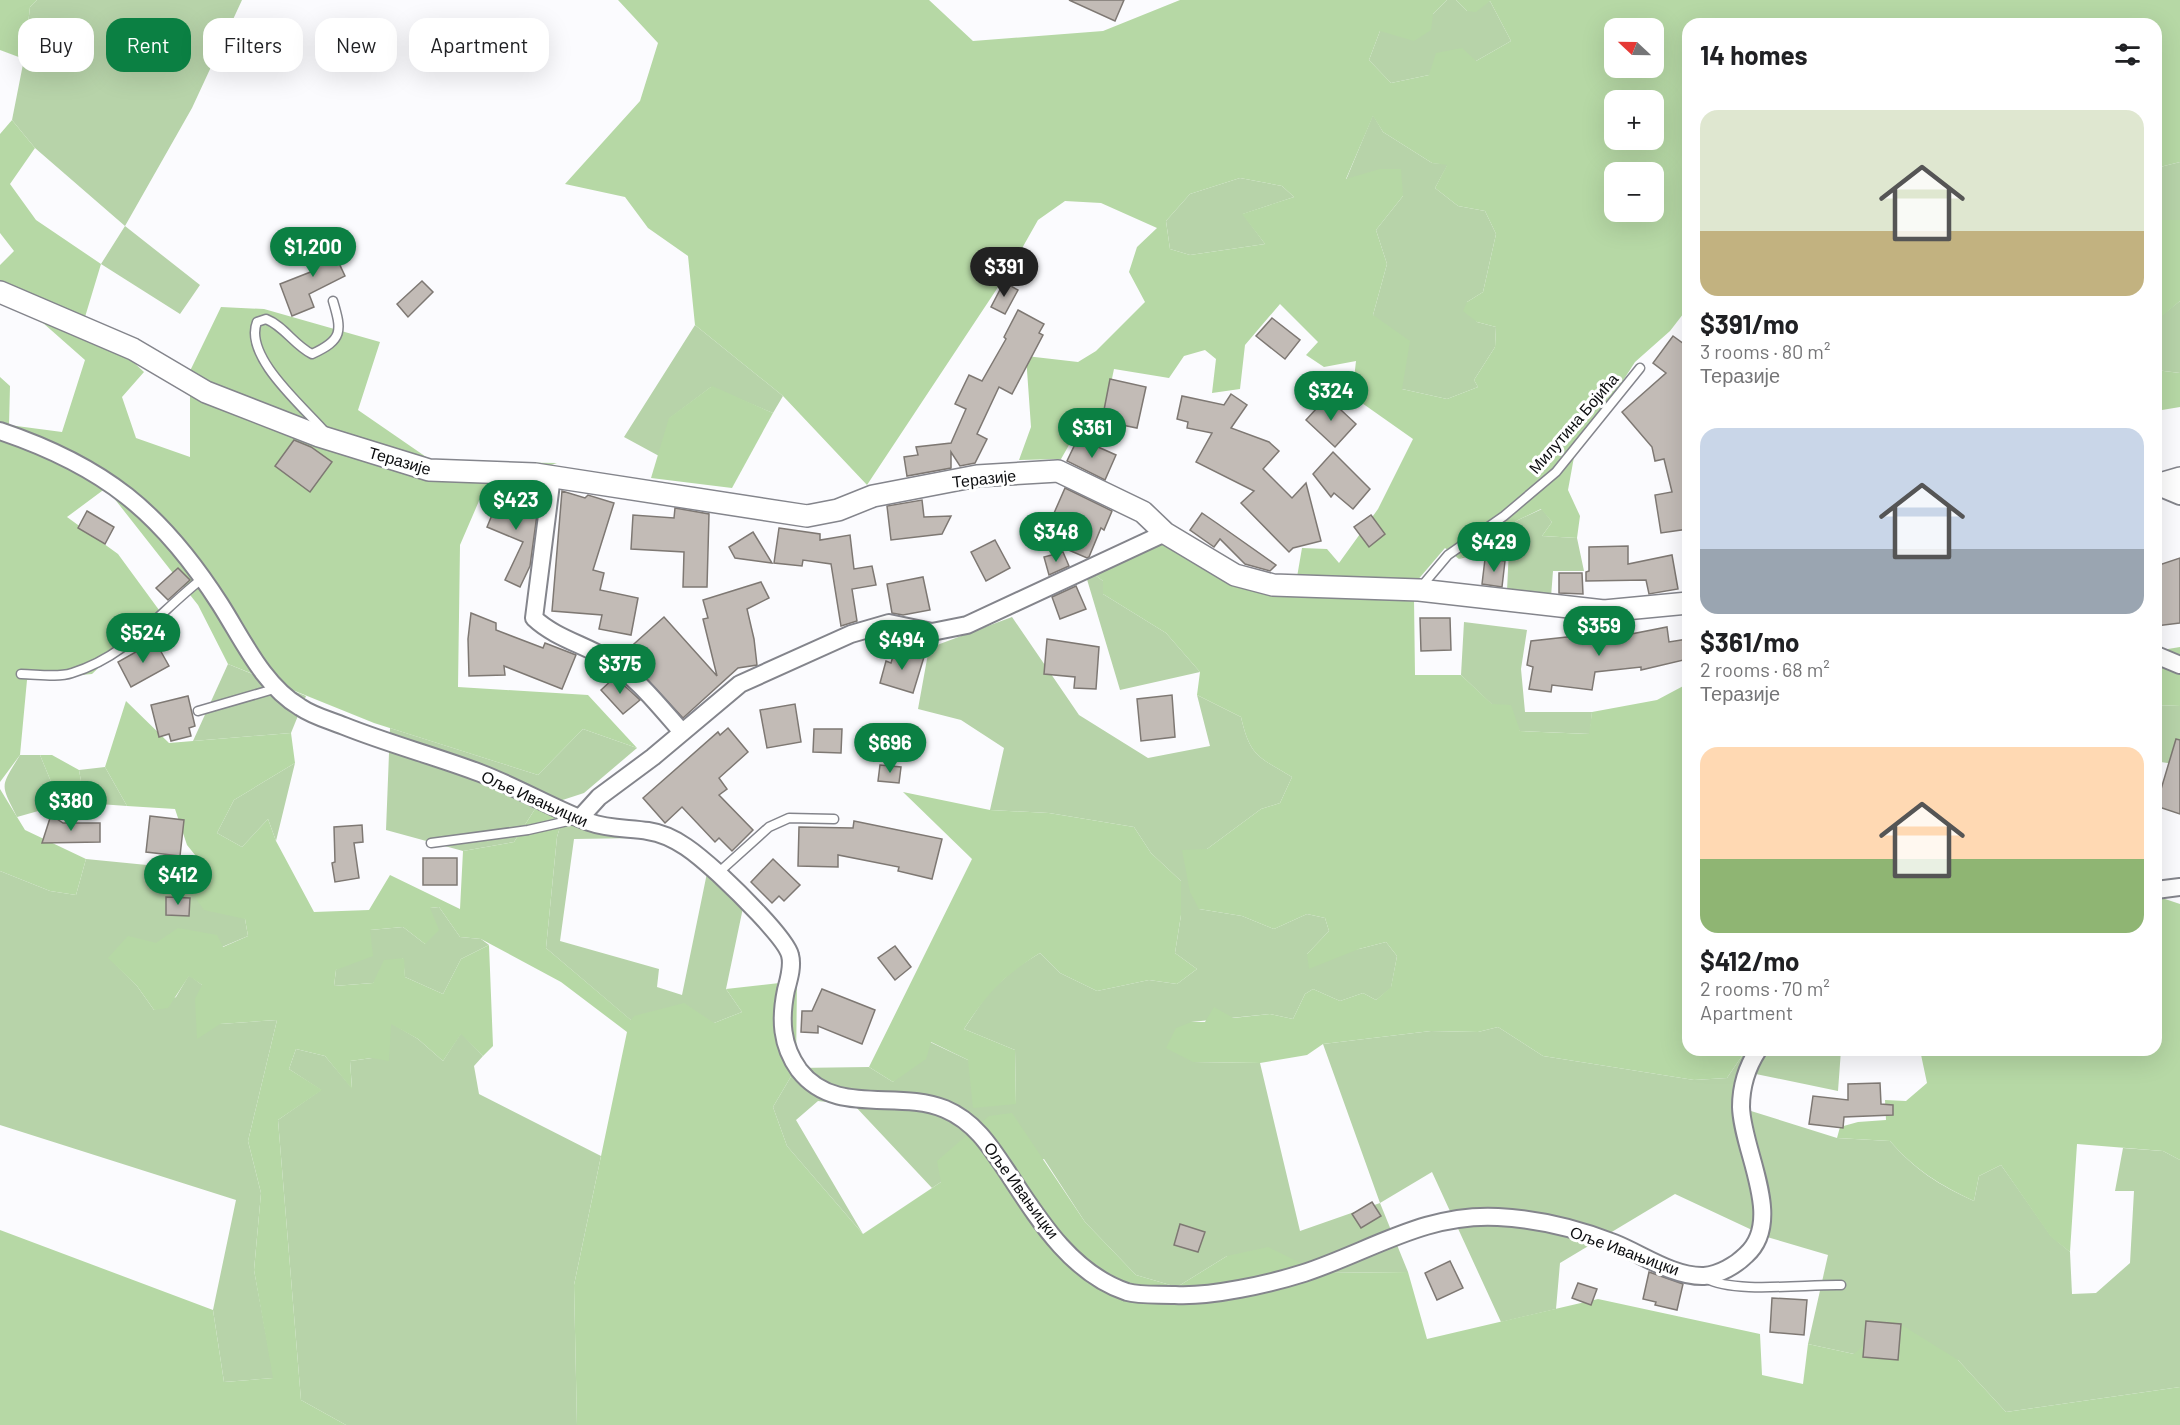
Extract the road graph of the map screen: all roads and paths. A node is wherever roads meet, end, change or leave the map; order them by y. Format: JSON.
{"nodes":[{"id":1,"x":0,"y":292,"type":"edge"},
{"id":2,"x":333,"y":301,"type":"dead end"},
{"id":3,"x":1641,"y":368,"type":"dead end"},
{"id":4,"x":0,"y":431,"type":"edge"},
{"id":5,"x":332,"y":440,"type":"junction"},
{"id":6,"x":552,"y":476,"type":"junction"},
{"id":7,"x":2180,"y":478,"type":"edge"},
{"id":8,"x":2162,"y":483,"type":"edge"},
{"id":9,"x":2162,"y":488,"type":"edge"},
{"id":10,"x":2180,"y":496,"type":"edge"},
{"id":11,"x":1165,"y":533,"type":"junction"},
{"id":12,"x":204,"y":578,"type":"junction"},
{"id":13,"x":1419,"y":590,"type":"junction"},
{"id":14,"x":1682,"y":604,"type":"edge"},
{"id":15,"x":2162,"y":658,"type":"edge"},
{"id":16,"x":2180,"y":665,"type":"edge"},
{"id":17,"x":21,"y":674,"type":"dead end"},
{"id":18,"x":274,"y":689,"type":"junction"},
{"id":19,"x":198,"y":711,"type":"dead end"},
{"id":20,"x":682,"y":732,"type":"junction"},
{"id":21,"x":580,"y":818,"type":"junction"},
{"id":22,"x":834,"y":819,"type":"dead end"},
{"id":23,"x":431,"y":843,"type":"dead end"},
{"id":24,"x":718,"y":873,"type":"junction"},
{"id":25,"x":2180,"y":887,"type":"edge"},
{"id":26,"x":2162,"y":889,"type":"edge"},
{"id":27,"x":1755,"y":1056,"type":"edge"},
{"id":28,"x":1703,"y":1276,"type":"junction"},
{"id":29,"x":1841,"y":1285,"type":"dead end"}],
"edges":[{"from":1,"to":5,"type":"street","name":"Теразије"},
{"from":2,"to":5,"type":"lane"},
{"from":3,"to":13,"type":"lane","name":"Милутина Бојића"},
{"from":4,"to":12,"type":"street","name":"Оље Ивањицки"},
{"from":5,"to":6,"type":"street","name":"Теразије"},
{"from":6,"to":11,"type":"street","name":"Теразије"},
{"from":6,"to":20,"type":"street"},
{"from":7,"to":8,"type":"street"},
{"from":9,"to":10,"type":"street"},
{"from":11,"to":13,"type":"street","name":"Теразије"},
{"from":11,"to":20,"type":"street"},
{"from":12,"to":17,"type":"lane"},
{"from":12,"to":18,"type":"street","name":"Оље Ивањицки"},
{"from":13,"to":14,"type":"street","name":"Теразије"},
{"from":15,"to":16,"type":"street"},
{"from":18,"to":19,"type":"lane"},
{"from":18,"to":21,"type":"street","name":"Оље Ивањицки"},
{"from":20,"to":21,"type":"street"},
{"from":21,"to":23,"type":"lane"},
{"from":21,"to":24,"type":"street","name":"Оље Ивањицки"},
{"from":22,"to":24,"type":"lane"},
{"from":24,"to":28,"type":"street","name":"Оље Ивањицки"},
{"from":25,"to":26,"type":"street"},
{"from":27,"to":28,"type":"street"},
{"from":28,"to":29,"type":"lane"}]}
